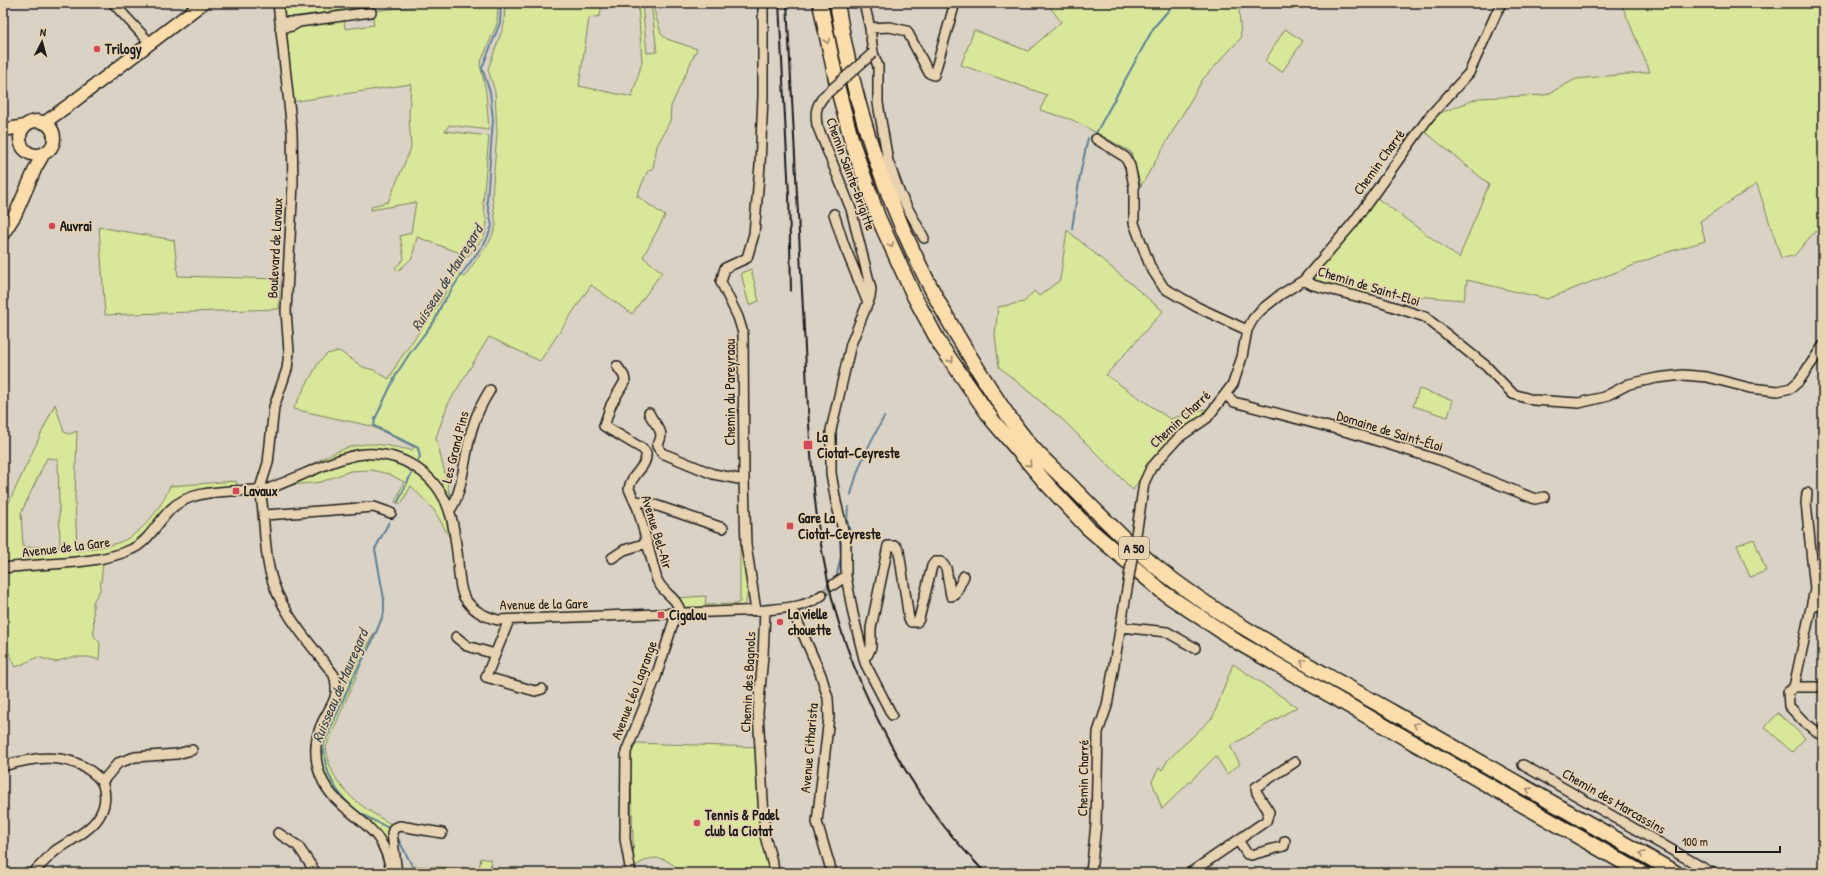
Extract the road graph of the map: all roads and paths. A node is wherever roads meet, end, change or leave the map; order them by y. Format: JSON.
{"nodes":[{"id":1,"x":114,"y":3,"type":"edge"},
{"id":2,"x":203,"y":3,"type":"edge"},
{"id":3,"x":763,"y":3,"type":"edge"},
{"id":4,"x":820,"y":3,"type":"edge"},
{"id":5,"x":837,"y":3,"type":"edge"},
{"id":6,"x":864,"y":3,"type":"edge"},
{"id":7,"x":955,"y":3,"type":"edge"},
{"id":8,"x":1501,"y":3,"type":"edge"},
{"id":9,"x":277,"y":5,"type":"edge"},
{"id":10,"x":371,"y":12,"type":"dead end"},
{"id":11,"x":280,"y":25,"type":"junction"},
{"id":12,"x":870,"y":28,"type":"junction"},
{"id":13,"x":150,"y":43,"type":"junction"},
{"id":14,"x":873,"y":53,"type":"junction"},
{"id":15,"x":73,"y":102,"type":"junction"},
{"id":16,"x":44,"y":122,"type":"junction"},
{"id":17,"x":25,"y":126,"type":"junction"},
{"id":18,"x":54,"y":135,"type":"junction"},
{"id":19,"x":1096,"y":139,"type":"dead end"},
{"id":20,"x":23,"y":145,"type":"junction"},
{"id":21,"x":44,"y":153,"type":"junction"},
{"id":22,"x":29,"y":181,"type":"junction"},
{"id":23,"x":834,"y":214,"type":"dead end"},
{"id":24,"x":3,"y":234,"type":"edge"},
{"id":25,"x":924,"y":238,"type":"dead end"},
{"id":26,"x":1304,"y":280,"type":"junction"},
{"id":27,"x":868,"y":303,"type":"junction"},
{"id":28,"x":1247,"y":330,"type":"junction"},
{"id":29,"x":1823,"y":346,"type":"edge"},
{"id":30,"x":617,"y":366,"type":"dead end"},
{"id":31,"x":490,"y":390,"type":"dead end"},
{"id":32,"x":1226,"y":395,"type":"junction"},
{"id":33,"x":649,"y":412,"type":"dead end"},
{"id":34,"x":744,"y":480,"type":"junction"},
{"id":35,"x":260,"y":490,"type":"junction"},
{"id":36,"x":1807,"y":494,"type":"dead end"},
{"id":37,"x":1544,"y":497,"type":"dead end"},
{"id":38,"x":635,"y":501,"type":"junction"},
{"id":39,"x":449,"y":511,"type":"junction"},
{"id":40,"x":391,"y":513,"type":"dead end"},
{"id":41,"x":265,"y":515,"type":"junction"},
{"id":42,"x":723,"y":528,"type":"dead end"},
{"id":43,"x":647,"y":543,"type":"junction"},
{"id":44,"x":612,"y":558,"type":"dead end"},
{"id":45,"x":3,"y":568,"type":"edge"},
{"id":46,"x":846,"y":576,"type":"junction"},
{"id":47,"x":964,"y":576,"type":"dead end"},
{"id":48,"x":834,"y":585,"type":"tunnel mouth"},
{"id":49,"x":822,"y":595,"type":"tunnel mouth"},
{"id":50,"x":1823,"y":603,"type":"edge"},
{"id":51,"x":1813,"y":606,"type":"junction"},
{"id":52,"x":791,"y":607,"type":"junction"},
{"id":53,"x":760,"y":610,"type":"junction"},
{"id":54,"x":678,"y":614,"type":"junction"},
{"id":55,"x":509,"y":620,"type":"junction"},
{"id":56,"x":1121,"y":627,"type":"junction"},
{"id":57,"x":456,"y":637,"type":"dead end"},
{"id":58,"x":1195,"y":648,"type":"dead end"},
{"id":59,"x":495,"y":654,"type":"junction"},
{"id":60,"x":864,"y":658,"type":"junction"},
{"id":61,"x":1823,"y":687,"type":"edge"},
{"id":62,"x":542,"y":689,"type":"dead end"},
{"id":63,"x":1791,"y":690,"type":"junction"},
{"id":64,"x":892,"y":715,"type":"dead end"},
{"id":65,"x":1823,"y":736,"type":"edge"},
{"id":66,"x":192,"y":750,"type":"dead end"},
{"id":67,"x":1295,"y":762,"type":"dead end"},
{"id":68,"x":1523,"y":765,"type":"dead end"},
{"id":69,"x":3,"y":766,"type":"edge"},
{"id":70,"x":102,"y":782,"type":"junction"},
{"id":71,"x":278,"y":833,"type":"dead end"},
{"id":72,"x":442,"y":833,"type":"dead end"},
{"id":73,"x":1238,"y":840,"type":"junction"},
{"id":74,"x":1285,"y":841,"type":"dead end"},
{"id":75,"x":33,"y":873,"type":"edge"},
{"id":76,"x":316,"y":873,"type":"edge"},
{"id":77,"x":392,"y":873,"type":"edge"},
{"id":78,"x":397,"y":873,"type":"edge"},
{"id":79,"x":630,"y":873,"type":"edge"},
{"id":80,"x":775,"y":873,"type":"edge"},
{"id":81,"x":832,"y":873,"type":"edge"},
{"id":82,"x":1091,"y":873,"type":"edge"},
{"id":83,"x":1190,"y":873,"type":"edge"},
{"id":84,"x":1642,"y":873,"type":"edge"},
{"id":85,"x":1676,"y":873,"type":"edge"},
{"id":86,"x":1712,"y":873,"type":"edge"}],
"edges":[{"from":1,"to":13,"type":"street"},
{"from":2,"to":13,"type":"main road"},
{"from":3,"to":34,"type":"street","name":"Chemin du Pareyraou"},
{"from":4,"to":84,"type":"highway","number":"A 50","one_way":true},
{"from":85,"to":5,"type":"highway","number":"A 50","one_way":true},
{"from":6,"to":12,"type":"street"},
{"from":7,"to":12,"type":"street"},
{"from":8,"to":26,"type":"street","name":"Chemin Charré"},
{"from":9,"to":11,"type":"street","name":"Boulevard de Lavaux"},
{"from":10,"to":11,"type":"street"},
{"from":11,"to":35,"type":"street","name":"Boulevard de Lavaux"},
{"from":12,"to":14,"type":"street"},
{"from":13,"to":15,"type":"main road"},
{"from":14,"to":25,"type":"street"},
{"from":14,"to":27,"type":"street","name":"Chemin Sainte-Brigitte","bridge":true},
{"from":15,"to":16,"type":"main road"},
{"from":15,"to":18,"type":"main road"},
{"from":16,"to":17,"type":"main road"},
{"from":16,"to":18,"type":"main road"},
{"from":17,"to":20,"type":"main road"},
{"from":17,"to":20,"type":"main road"},
{"from":18,"to":21,"type":"main road"},
{"from":19,"to":28,"type":"street"},
{"from":20,"to":21,"type":"main road"},
{"from":20,"to":22,"type":"main road"},
{"from":21,"to":22,"type":"main road"},
{"from":22,"to":24,"type":"main road"},
{"from":23,"to":27,"type":"street"},
{"from":26,"to":28,"type":"street","name":"Chemin Charré"},
{"from":26,"to":29,"type":"street","name":"Chemin de Saint-Eloi"},
{"from":27,"to":46,"type":"street","name":"Chemin Sainte-Brigitte"},
{"from":28,"to":32,"type":"street","name":"Chemin Charré"},
{"from":30,"to":38,"type":"street","name":"Avenue Bel-Air"},
{"from":31,"to":39,"type":"street","name":"Les Grand Pins"},
{"from":32,"to":37,"type":"street","name":"Domaine de Saint-Éloi"},
{"from":32,"to":56,"type":"street","name":"Chemin Charré","bridge":true},
{"from":33,"to":34,"type":"street"},
{"from":34,"to":53,"type":"street","name":"Chemin du Pareyraou"},
{"from":35,"to":39,"type":"street","name":"Avenue de la Gare"},
{"from":35,"to":41,"type":"street","name":"Boulevard de Lavaux"},
{"from":35,"to":45,"type":"street","name":"Avenue de la Gare"},
{"from":36,"to":51,"type":"street"},
{"from":38,"to":42,"type":"street"},
{"from":38,"to":43,"type":"street","name":"Avenue Bel-Air"},
{"from":39,"to":55,"type":"street","name":"Avenue de la Gare"},
{"from":40,"to":41,"type":"street"},
{"from":41,"to":77,"type":"street","name":"Boulevard de Lavaux"},
{"from":43,"to":44,"type":"street"},
{"from":43,"to":54,"type":"street","name":"Avenue Bel-Air"},
{"from":46,"to":48,"type":"street"},
{"from":46,"to":60,"type":"street","name":"Chemin Sainte-Brigitte"},
{"from":47,"to":60,"type":"street"},
{"from":49,"to":52,"type":"street"},
{"from":50,"to":51,"type":"street"},
{"from":51,"to":63,"type":"street"},
{"from":52,"to":53,"type":"street","name":"Avenue de la Gare"},
{"from":52,"to":81,"type":"street","name":"Avenue Citharista"},
{"from":53,"to":54,"type":"street","name":"Avenue de la Gare"},
{"from":53,"to":80,"type":"street","name":"Chemin des Bagnols"},
{"from":54,"to":55,"type":"street","name":"Avenue de la Gare"},
{"from":54,"to":79,"type":"street","name":"Avenue Léo Lagrange"},
{"from":55,"to":59,"type":"street"},
{"from":56,"to":58,"type":"street"},
{"from":56,"to":82,"type":"street","name":"Chemin Charré"},
{"from":57,"to":59,"type":"street"},
{"from":59,"to":62,"type":"street"},
{"from":60,"to":64,"type":"street","name":"Chemin Sainte-Brigitte"},
{"from":61,"to":63,"type":"street"},
{"from":63,"to":65,"type":"street"},
{"from":66,"to":70,"type":"street"},
{"from":67,"to":73,"type":"street"},
{"from":68,"to":86,"type":"street","name":"Chemin des Marcassins"},
{"from":69,"to":70,"type":"street"},
{"from":70,"to":75,"type":"street"},
{"from":71,"to":76,"type":"street"},
{"from":72,"to":78,"type":"street"},
{"from":73,"to":74,"type":"street"},
{"from":73,"to":83,"type":"street"}]}
